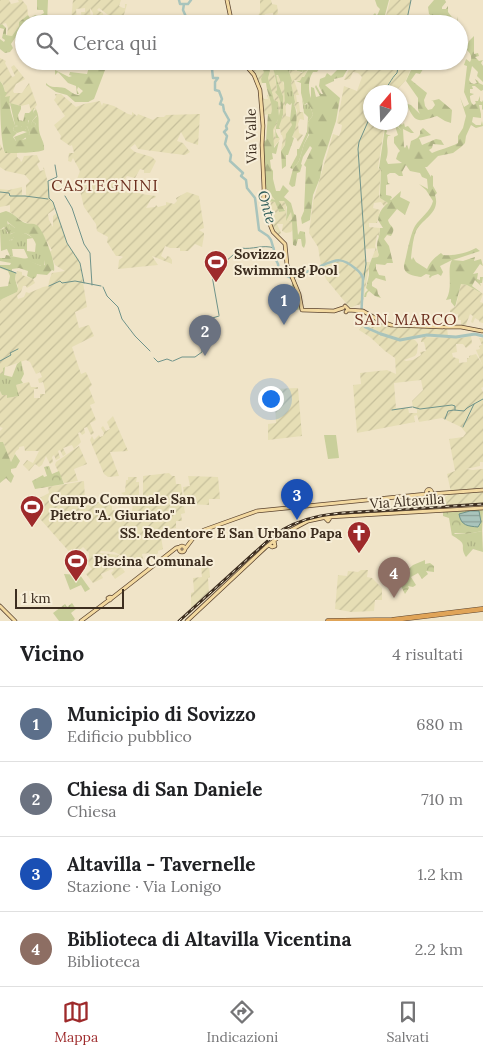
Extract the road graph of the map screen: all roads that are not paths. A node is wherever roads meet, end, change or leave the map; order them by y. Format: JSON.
{"nodes":[{"id":1,"x":227,"y":0,"type":"edge"},
{"id":2,"x":230,"y":15,"type":"edge"},
{"id":3,"x":250,"y":70,"type":"edge"},
{"id":4,"x":481,"y":331,"type":"edge"},
{"id":5,"x":483,"y":490,"type":"edge"},
{"id":6,"x":483,"y":508,"type":"edge"},
{"id":7,"x":0,"y":606,"type":"edge"},
{"id":8,"x":483,"y":610,"type":"edge"},
{"id":9,"x":432,"y":616,"type":"junction"},
{"id":10,"x":390,"y":620,"type":"edge"},
{"id":11,"x":15,"y":621,"type":"edge"},
{"id":12,"x":81,"y":621,"type":"edge"},
{"id":13,"x":187,"y":621,"type":"edge"},
{"id":14,"x":328,"y":621,"type":"edge"},
{"id":15,"x":403,"y":621,"type":"edge"}],
"edges":[{"from":1,"to":2,"type":"main road"},
{"from":3,"to":4,"type":"main road","name":"Via Valle"},
{"from":5,"to":12,"type":"main road"},
{"from":6,"to":13,"type":"main road","name":"Via Altavilla"},
{"from":7,"to":11,"type":"main road"},
{"from":8,"to":9,"type":"highway"},
{"from":9,"to":10,"type":"highway"},
{"from":9,"to":15,"type":"highway"},
{"from":10,"to":14,"type":"highway"}]}
